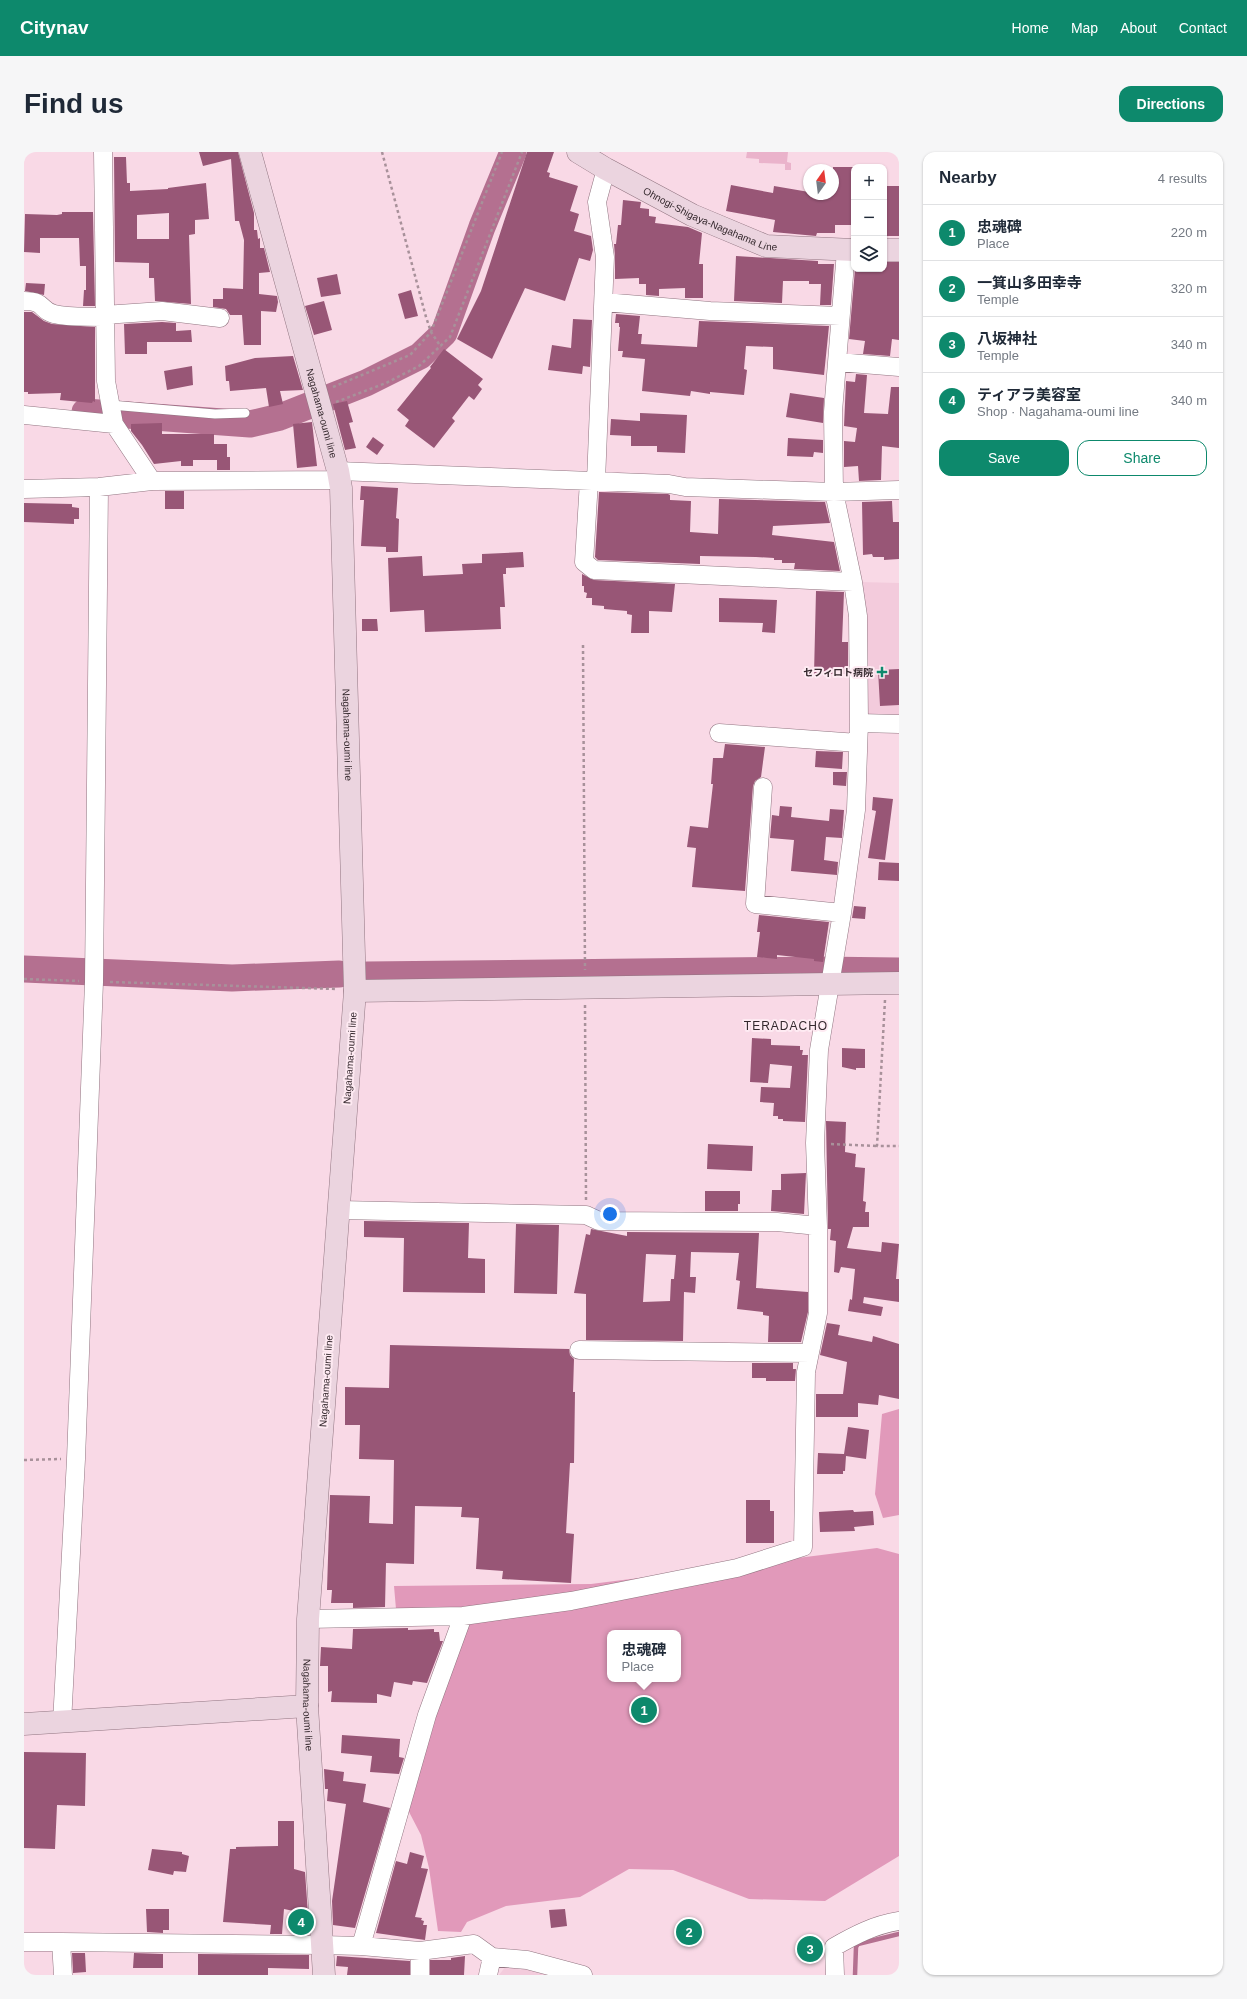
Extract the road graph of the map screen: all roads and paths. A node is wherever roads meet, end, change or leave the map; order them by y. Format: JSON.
{"nodes":[{"id":1,"x":103,"y":152,"type":"edge"},
{"id":2,"x":250,"y":152,"type":"edge"},
{"id":3,"x":382,"y":152,"type":"edge"},
{"id":4,"x":502,"y":152,"type":"edge"},
{"id":5,"x":522,"y":152,"type":"edge"},
{"id":6,"x":578,"y":152,"type":"edge"},
{"id":7,"x":606,"y":169,"type":"junction"},
{"id":8,"x":850,"y":250,"type":"edge"},
{"id":9,"x":887,"y":250,"type":"edge"},
{"id":10,"x":899,"y":250,"type":"edge"},
{"id":11,"x":24,"y":301,"type":"edge"},
{"id":12,"x":604,"y":302,"type":"junction"},
{"id":13,"x":104,"y":316,"type":"junction"},
{"id":14,"x":840,"y":316,"type":"junction"},
{"id":15,"x":220,"y":318,"type":"dead end"},
{"id":16,"x":431,"y":333,"type":"junction"},
{"id":17,"x":440,"y":347,"type":"junction"},
{"id":18,"x":838,"y":362,"type":"junction"},
{"id":19,"x":899,"y":367,"type":"edge"},
{"id":20,"x":318,"y":400,"type":"junction"},
{"id":21,"x":245,"y":413,"type":"dead end"},
{"id":22,"x":112,"y":414,"type":"junction"},
{"id":23,"x":24,"y":415,"type":"edge"},
{"id":24,"x":339,"y":476,"type":"junction"},
{"id":25,"x":152,"y":481,"type":"junction"},
{"id":26,"x":593,"y":481,"type":"junction"},
{"id":27,"x":99,"y":487,"type":"junction"},
{"id":28,"x":24,"y":489,"type":"edge"},
{"id":29,"x":899,"y":490,"type":"edge"},
{"id":30,"x":834,"y":492,"type":"junction"},
{"id":31,"x":853,"y":582,"type":"junction"},
{"id":32,"x":583,"y":645,"type":"dead end"},
{"id":33,"x":859,"y":723,"type":"junction"},
{"id":34,"x":899,"y":724,"type":"edge"},
{"id":35,"x":719,"y":733,"type":"dead end"},
{"id":36,"x":858,"y":743,"type":"junction"},
{"id":37,"x":764,"y":787,"type":"dead end"},
{"id":38,"x":842,"y":913,"type":"junction"},
{"id":39,"x":585,"y":964,"type":"dead end"},
{"id":40,"x":94,"y":974,"type":"junction"},
{"id":41,"x":832,"y":976,"type":"junction"},
{"id":42,"x":24,"y":979,"type":"edge"},
{"id":43,"x":893,"y":984,"type":"edge"},
{"id":44,"x":585,"y":987,"type":"junction"},
{"id":45,"x":355,"y":991,"type":"junction"},
{"id":46,"x":815,"y":1143,"type":"junction"},
{"id":47,"x":877,"y":1146,"type":"junction"},
{"id":48,"x":899,"y":1146,"type":"edge"},
{"id":49,"x":339,"y":1210,"type":"junction"},
{"id":50,"x":586,"y":1215,"type":"junction"},
{"id":51,"x":818,"y":1226,"type":"junction"},
{"id":52,"x":579,"y":1350,"type":"dead end"},
{"id":53,"x":810,"y":1353,"type":"junction"},
{"id":54,"x":76,"y":1459,"type":"junction"},
{"id":55,"x":24,"y":1460,"type":"edge"},
{"id":56,"x":463,"y":1616,"type":"junction"},
{"id":57,"x":308,"y":1619,"type":"junction"},
{"id":58,"x":307,"y":1706,"type":"junction"},
{"id":59,"x":62,"y":1723,"type":"junction"},
{"id":60,"x":24,"y":1724,"type":"edge"},
{"id":61,"x":899,"y":1921,"type":"edge"},
{"id":62,"x":24,"y":1942,"type":"edge"},
{"id":63,"x":61,"y":1942,"type":"junction"},
{"id":64,"x":322,"y":1945,"type":"junction"},
{"id":65,"x":361,"y":1946,"type":"junction"},
{"id":66,"x":420,"y":1951,"type":"junction"},
{"id":67,"x":492,"y":1957,"type":"junction"},
{"id":68,"x":63,"y":1975,"type":"edge"},
{"id":69,"x":324,"y":1975,"type":"edge"},
{"id":70,"x":420,"y":1975,"type":"edge"},
{"id":71,"x":488,"y":1975,"type":"edge"},
{"id":72,"x":583,"y":1975,"type":"edge"},
{"id":73,"x":835,"y":1975,"type":"edge"}],
"edges":[{"from":1,"to":13,"type":"street"},
{"from":2,"to":20,"type":"main road","name":"Nagahama-oumi line"},
{"from":3,"to":16,"type":"path"},
{"from":4,"to":16,"type":"path"},
{"from":5,"to":17,"type":"path"},
{"from":6,"to":7,"type":"main road","name":"Ohnogi-Shigaya-Nagahama Line"},
{"from":7,"to":8,"type":"main road","name":"Ohnogi-Shigaya-Nagahama Line"},
{"from":7,"to":12,"type":"street"},
{"from":8,"to":14,"type":"street"},
{"from":9,"to":10,"type":"main road"},
{"from":11,"to":13,"type":"street"},
{"from":12,"to":14,"type":"street"},
{"from":12,"to":26,"type":"street"},
{"from":13,"to":15,"type":"street"},
{"from":13,"to":22,"type":"street"},
{"from":14,"to":18,"type":"street"},
{"from":16,"to":17,"type":"path"},
{"from":16,"to":20,"type":"path"},
{"from":17,"to":20,"type":"path"},
{"from":18,"to":19,"type":"street"},
{"from":18,"to":30,"type":"street"},
{"from":20,"to":24,"type":"main road","name":"Nagahama-oumi line"},
{"from":21,"to":22,"type":"lane"},
{"from":22,"to":23,"type":"street"},
{"from":22,"to":25,"type":"street"},
{"from":24,"to":25,"type":"street"},
{"from":24,"to":26,"type":"street"},
{"from":24,"to":45,"type":"main road","name":"Nagahama-oumi line"},
{"from":25,"to":27,"type":"street"},
{"from":26,"to":30,"type":"street"},
{"from":26,"to":31,"type":"street"},
{"from":27,"to":28,"type":"street"},
{"from":27,"to":40,"type":"street"},
{"from":29,"to":30,"type":"street"},
{"from":30,"to":31,"type":"street"},
{"from":31,"to":33,"type":"street"},
{"from":32,"to":39,"type":"path"},
{"from":33,"to":34,"type":"street"},
{"from":33,"to":36,"type":"street"},
{"from":35,"to":36,"type":"street"},
{"from":36,"to":38,"type":"street"},
{"from":37,"to":38,"type":"street"},
{"from":38,"to":41,"type":"street"},
{"from":40,"to":42,"type":"path"},
{"from":40,"to":45,"type":"path"},
{"from":40,"to":54,"type":"street"},
{"from":41,"to":43,"type":"main road"},
{"from":41,"to":44,"type":"main road"},
{"from":41,"to":46,"type":"street"},
{"from":43,"to":47,"type":"path"},
{"from":44,"to":45,"type":"main road"},
{"from":44,"to":50,"type":"path"},
{"from":45,"to":49,"type":"main road","name":"Nagahama-oumi line"},
{"from":46,"to":47,"type":"path"},
{"from":46,"to":51,"type":"street"},
{"from":47,"to":48,"type":"path"},
{"from":49,"to":50,"type":"street"},
{"from":49,"to":57,"type":"main road","name":"Nagahama-oumi line"},
{"from":50,"to":51,"type":"street"},
{"from":51,"to":53,"type":"street"},
{"from":52,"to":53,"type":"street"},
{"from":53,"to":56,"type":"street"},
{"from":54,"to":55,"type":"path"},
{"from":54,"to":59,"type":"street"},
{"from":56,"to":57,"type":"street"},
{"from":56,"to":65,"type":"street"},
{"from":57,"to":58,"type":"main road","name":"Nagahama-oumi line"},
{"from":58,"to":59,"type":"main road"},
{"from":58,"to":64,"type":"main road","name":"Nagahama-oumi line"},
{"from":59,"to":60,"type":"main road"},
{"from":61,"to":73,"type":"street"},
{"from":62,"to":63,"type":"street"},
{"from":63,"to":64,"type":"street"},
{"from":63,"to":68,"type":"street"},
{"from":64,"to":65,"type":"street"},
{"from":64,"to":69,"type":"main road","name":"Nagahama-oumi line"},
{"from":65,"to":66,"type":"street"},
{"from":66,"to":67,"type":"street"},
{"from":66,"to":70,"type":"street"},
{"from":67,"to":71,"type":"street"},
{"from":67,"to":72,"type":"street"}]}
